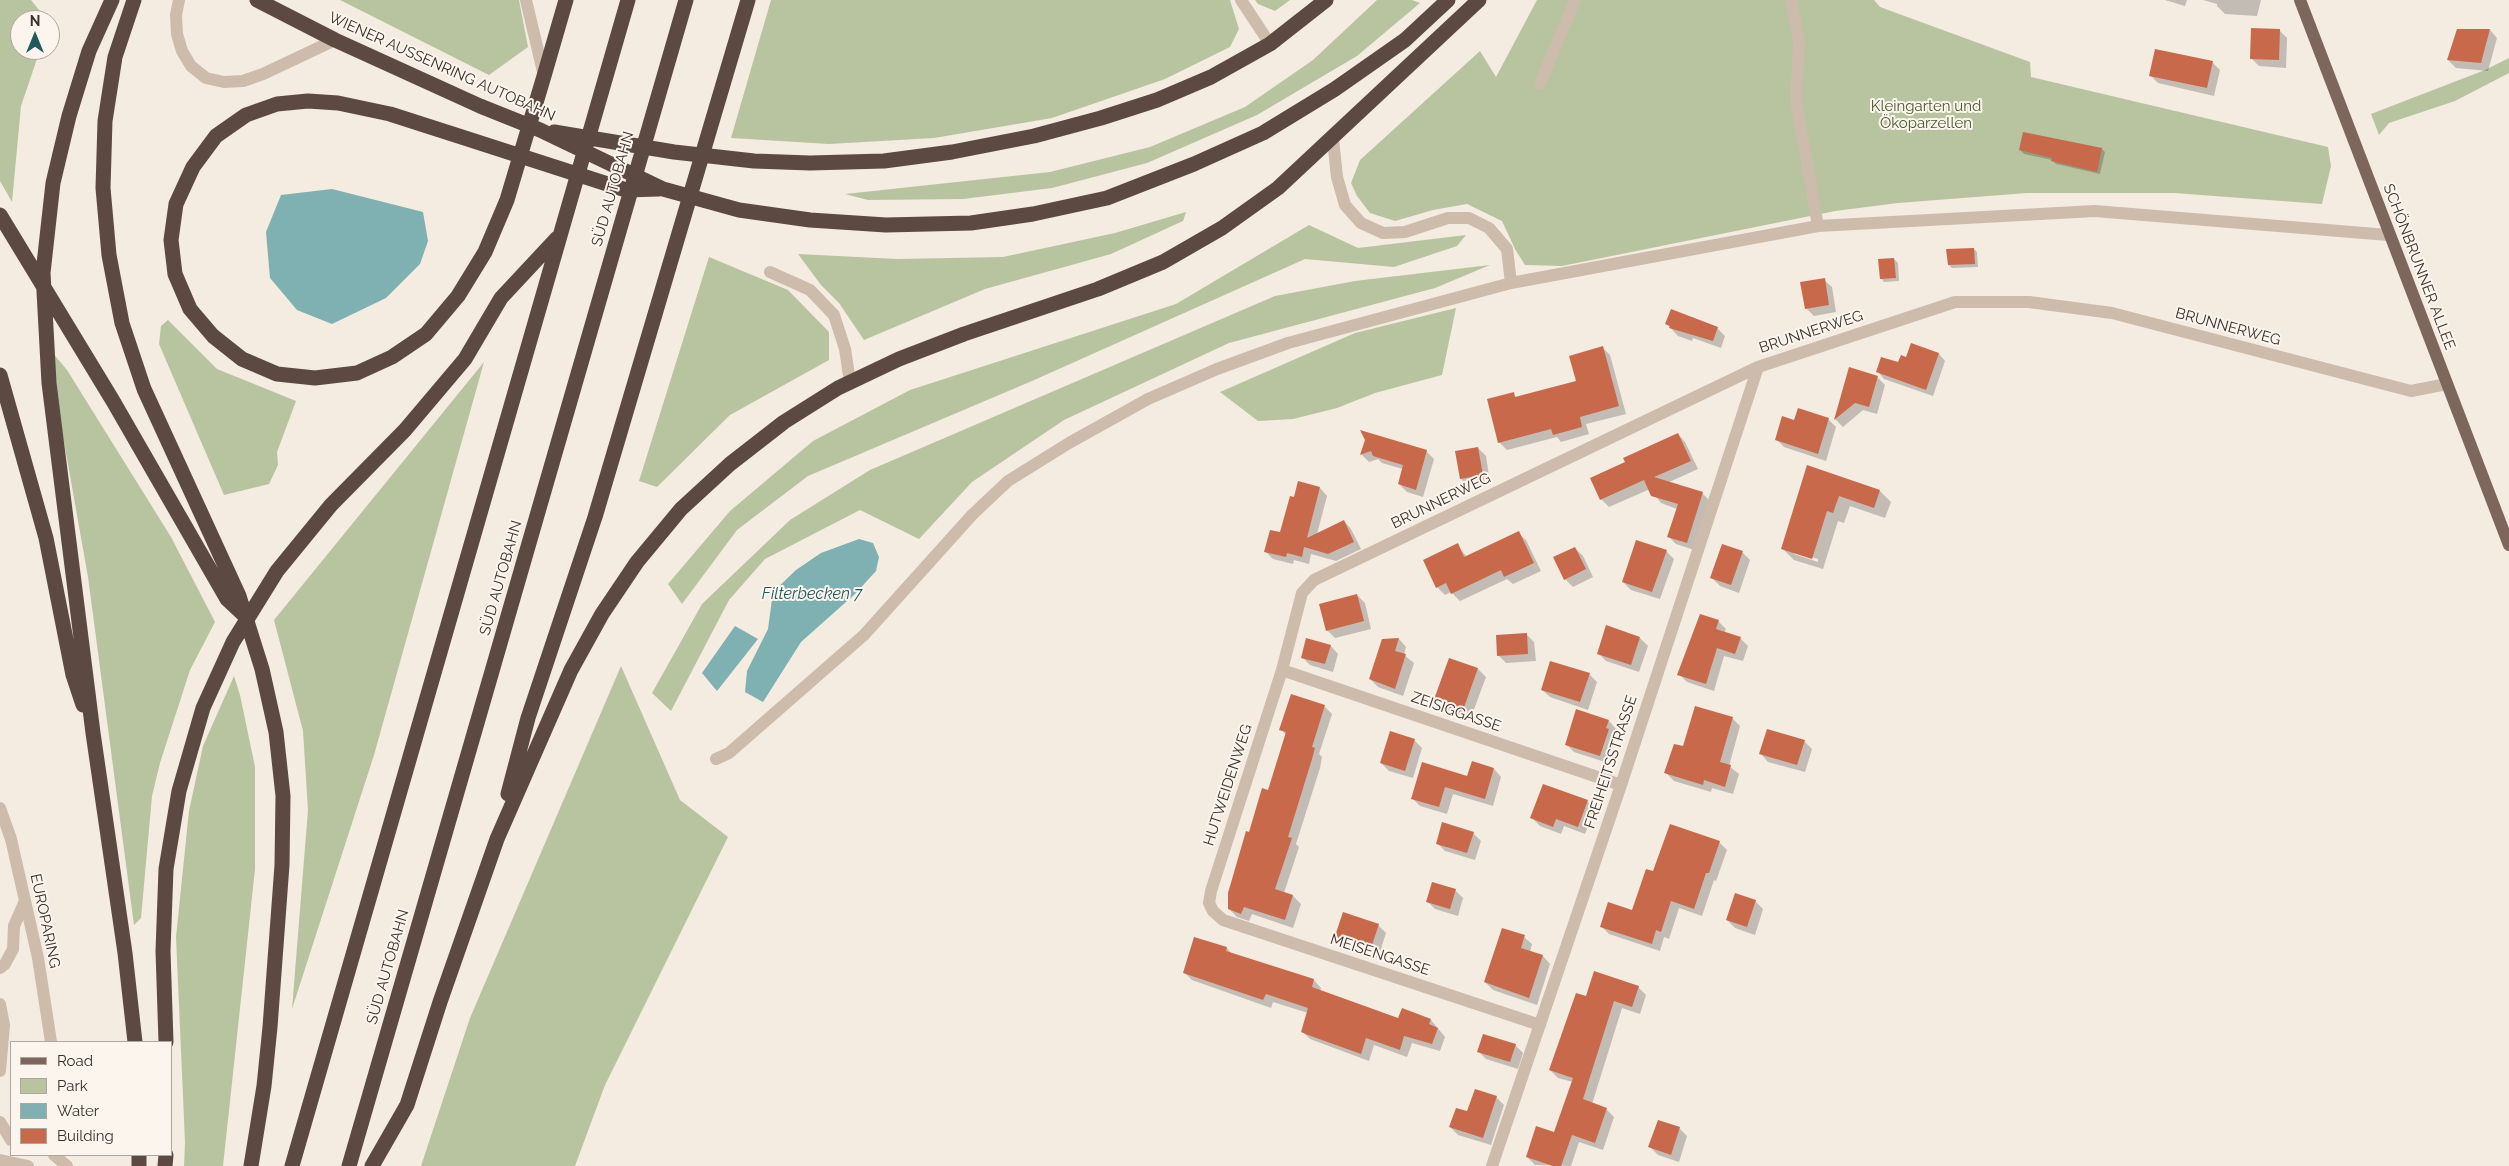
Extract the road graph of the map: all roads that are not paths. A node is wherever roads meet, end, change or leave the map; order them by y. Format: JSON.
{"nodes":[{"id":1,"x":112,"y":0,"type":"edge"},
{"id":2,"x":134,"y":0,"type":"edge"},
{"id":3,"x":178,"y":0,"type":"edge"},
{"id":4,"x":257,"y":0,"type":"edge"},
{"id":5,"x":526,"y":0,"type":"edge"},
{"id":6,"x":566,"y":0,"type":"edge"},
{"id":7,"x":628,"y":0,"type":"edge"},
{"id":8,"x":686,"y":0,"type":"edge"},
{"id":9,"x":748,"y":0,"type":"edge"},
{"id":10,"x":1241,"y":0,"type":"edge"},
{"id":11,"x":1326,"y":0,"type":"edge"},
{"id":12,"x":1448,"y":0,"type":"edge"},
{"id":13,"x":1479,"y":0,"type":"edge"},
{"id":14,"x":1575,"y":0,"type":"edge"},
{"id":15,"x":1791,"y":0,"type":"edge"},
{"id":16,"x":2300,"y":0,"type":"edge"},
{"id":17,"x":335,"y":40,"type":"junction"},
{"id":18,"x":1270,"y":44,"type":"junction"},
{"id":19,"x":544,"y":76,"type":"junction"},
{"id":20,"x":1540,"y":84,"type":"dead end"},
{"id":21,"x":540,"y":130,"type":"junction"},
{"id":22,"x":1333,"y":139,"type":"junction"},
{"id":23,"x":663,"y":189,"type":"junction"},
{"id":24,"x":0,"y":215,"type":"edge"},
{"id":25,"x":1818,"y":226,"type":"junction"},
{"id":26,"x":560,"y":235,"type":"junction"},
{"id":27,"x":2388,"y":235,"type":"junction"},
{"id":28,"x":770,"y":272,"type":"dead end"},
{"id":29,"x":1511,"y":283,"type":"junction"},
{"id":30,"x":1758,"y":367,"type":"junction"},
{"id":31,"x":0,"y":375,"type":"edge"},
{"id":32,"x":850,"y":382,"type":"junction"},
{"id":33,"x":2447,"y":384,"type":"junction"},
{"id":34,"x":2509,"y":546,"type":"edge"},
{"id":35,"x":245,"y":615,"type":"junction"},
{"id":36,"x":1282,"y":670,"type":"junction"},
{"id":37,"x":93,"y":733,"type":"junction"},
{"id":38,"x":716,"y":759,"type":"dead end"},
{"id":39,"x":1621,"y":785,"type":"junction"},
{"id":40,"x":0,"y":808,"type":"edge"},
{"id":41,"x":497,"y":839,"type":"junction"},
{"id":42,"x":25,"y":901,"type":"junction"},
{"id":43,"x":1213,"y":911,"type":"joint"},
{"id":44,"x":0,"y":968,"type":"edge"},
{"id":45,"x":0,"y":1004,"type":"edge"},
{"id":46,"x":1540,"y":1025,"type":"junction"},
{"id":47,"x":51,"y":1041,"type":"edge"},
{"id":48,"x":135,"y":1041,"type":"edge"},
{"id":49,"x":166,"y":1041,"type":"edge"},
{"id":50,"x":0,"y":1071,"type":"edge"},
{"id":51,"x":0,"y":1122,"type":"edge"},
{"id":52,"x":10,"y":1138,"type":"edge"},
{"id":53,"x":55,"y":1156,"type":"edge"},
{"id":54,"x":0,"y":1160,"type":"edge"},
{"id":55,"x":18,"y":1163,"type":"edge"},
{"id":56,"x":67,"y":1166,"type":"edge"},
{"id":57,"x":251,"y":1166,"type":"edge"},
{"id":58,"x":292,"y":1166,"type":"edge"},
{"id":59,"x":349,"y":1166,"type":"edge"},
{"id":60,"x":372,"y":1166,"type":"edge"},
{"id":61,"x":1492,"y":1166,"type":"edge"}],
"edges":[{"from":1,"to":37,"type":"highway"},
{"from":2,"to":35,"type":"highway"},
{"from":3,"to":17,"type":"street"},
{"from":4,"to":17,"type":"highway","name":"WIENER AUSSENRING AUTOBAHN"},
{"from":5,"to":19,"type":"street"},
{"from":6,"to":19,"type":"highway"},
{"from":7,"to":26,"type":"highway"},
{"from":8,"to":59,"type":"highway","name":"SÜD AUTOBAHN"},
{"from":9,"to":41,"type":"highway"},
{"from":10,"to":18,"type":"street"},
{"from":11,"to":18,"type":"highway"},
{"from":12,"to":23,"type":"highway"},
{"from":13,"to":22,"type":"highway"},
{"from":14,"to":20,"type":"street"},
{"from":15,"to":25,"type":"street"},
{"from":16,"to":27,"type":"main road","name":"SCHÖNBRUNNER ALLEE"},
{"from":17,"to":21,"type":"highway","name":"WIENER AUSSENRING AUTOBAHN"},
{"from":18,"to":21,"type":"highway"},
{"from":19,"to":23,"type":"highway"},
{"from":21,"to":23,"type":"highway","name":"WIENER AUSSENRING AUTOBAHN"},
{"from":22,"to":29,"type":"street"},
{"from":22,"to":32,"type":"highway"},
{"from":24,"to":35,"type":"highway"},
{"from":25,"to":27,"type":"street"},
{"from":25,"to":29,"type":"street"},
{"from":26,"to":49,"type":"highway"},
{"from":26,"to":58,"type":"highway"},
{"from":27,"to":33,"type":"main road","name":"SCHÖNBRUNNER ALLEE"},
{"from":28,"to":32,"type":"street"},
{"from":29,"to":38,"type":"street"},
{"from":30,"to":33,"type":"street","name":"BRUNNERWEG"},
{"from":30,"to":36,"type":"street","name":"BRUNNERWEG"},
{"from":30,"to":39,"type":"street","name":"FREIHEITSSTRASSE"},
{"from":31,"to":37,"type":"highway"},
{"from":32,"to":41,"type":"highway"},
{"from":33,"to":34,"type":"main road","name":"SCHÖNBRUNNER ALLEE"},
{"from":35,"to":57,"type":"highway"},
{"from":36,"to":39,"type":"street","name":"ZEISIGGASSE"},
{"from":36,"to":43,"type":"street","name":"HUTWEIDENWEG"},
{"from":37,"to":48,"type":"highway"},
{"from":39,"to":46,"type":"street","name":"FREIHEITSSTRASSE"},
{"from":40,"to":42,"type":"street","name":"EUROPARING"},
{"from":41,"to":60,"type":"highway"},
{"from":42,"to":44,"type":"street"},
{"from":42,"to":47,"type":"street","name":"EUROPARING"},
{"from":43,"to":46,"type":"street","name":"MEISENGASSE"},
{"from":45,"to":50,"type":"street"},
{"from":46,"to":61,"type":"street","name":"FREIHEITSSTRASSE"},
{"from":51,"to":52,"type":"street"},
{"from":53,"to":56,"type":"street"},
{"from":54,"to":55,"type":"street"}]}
